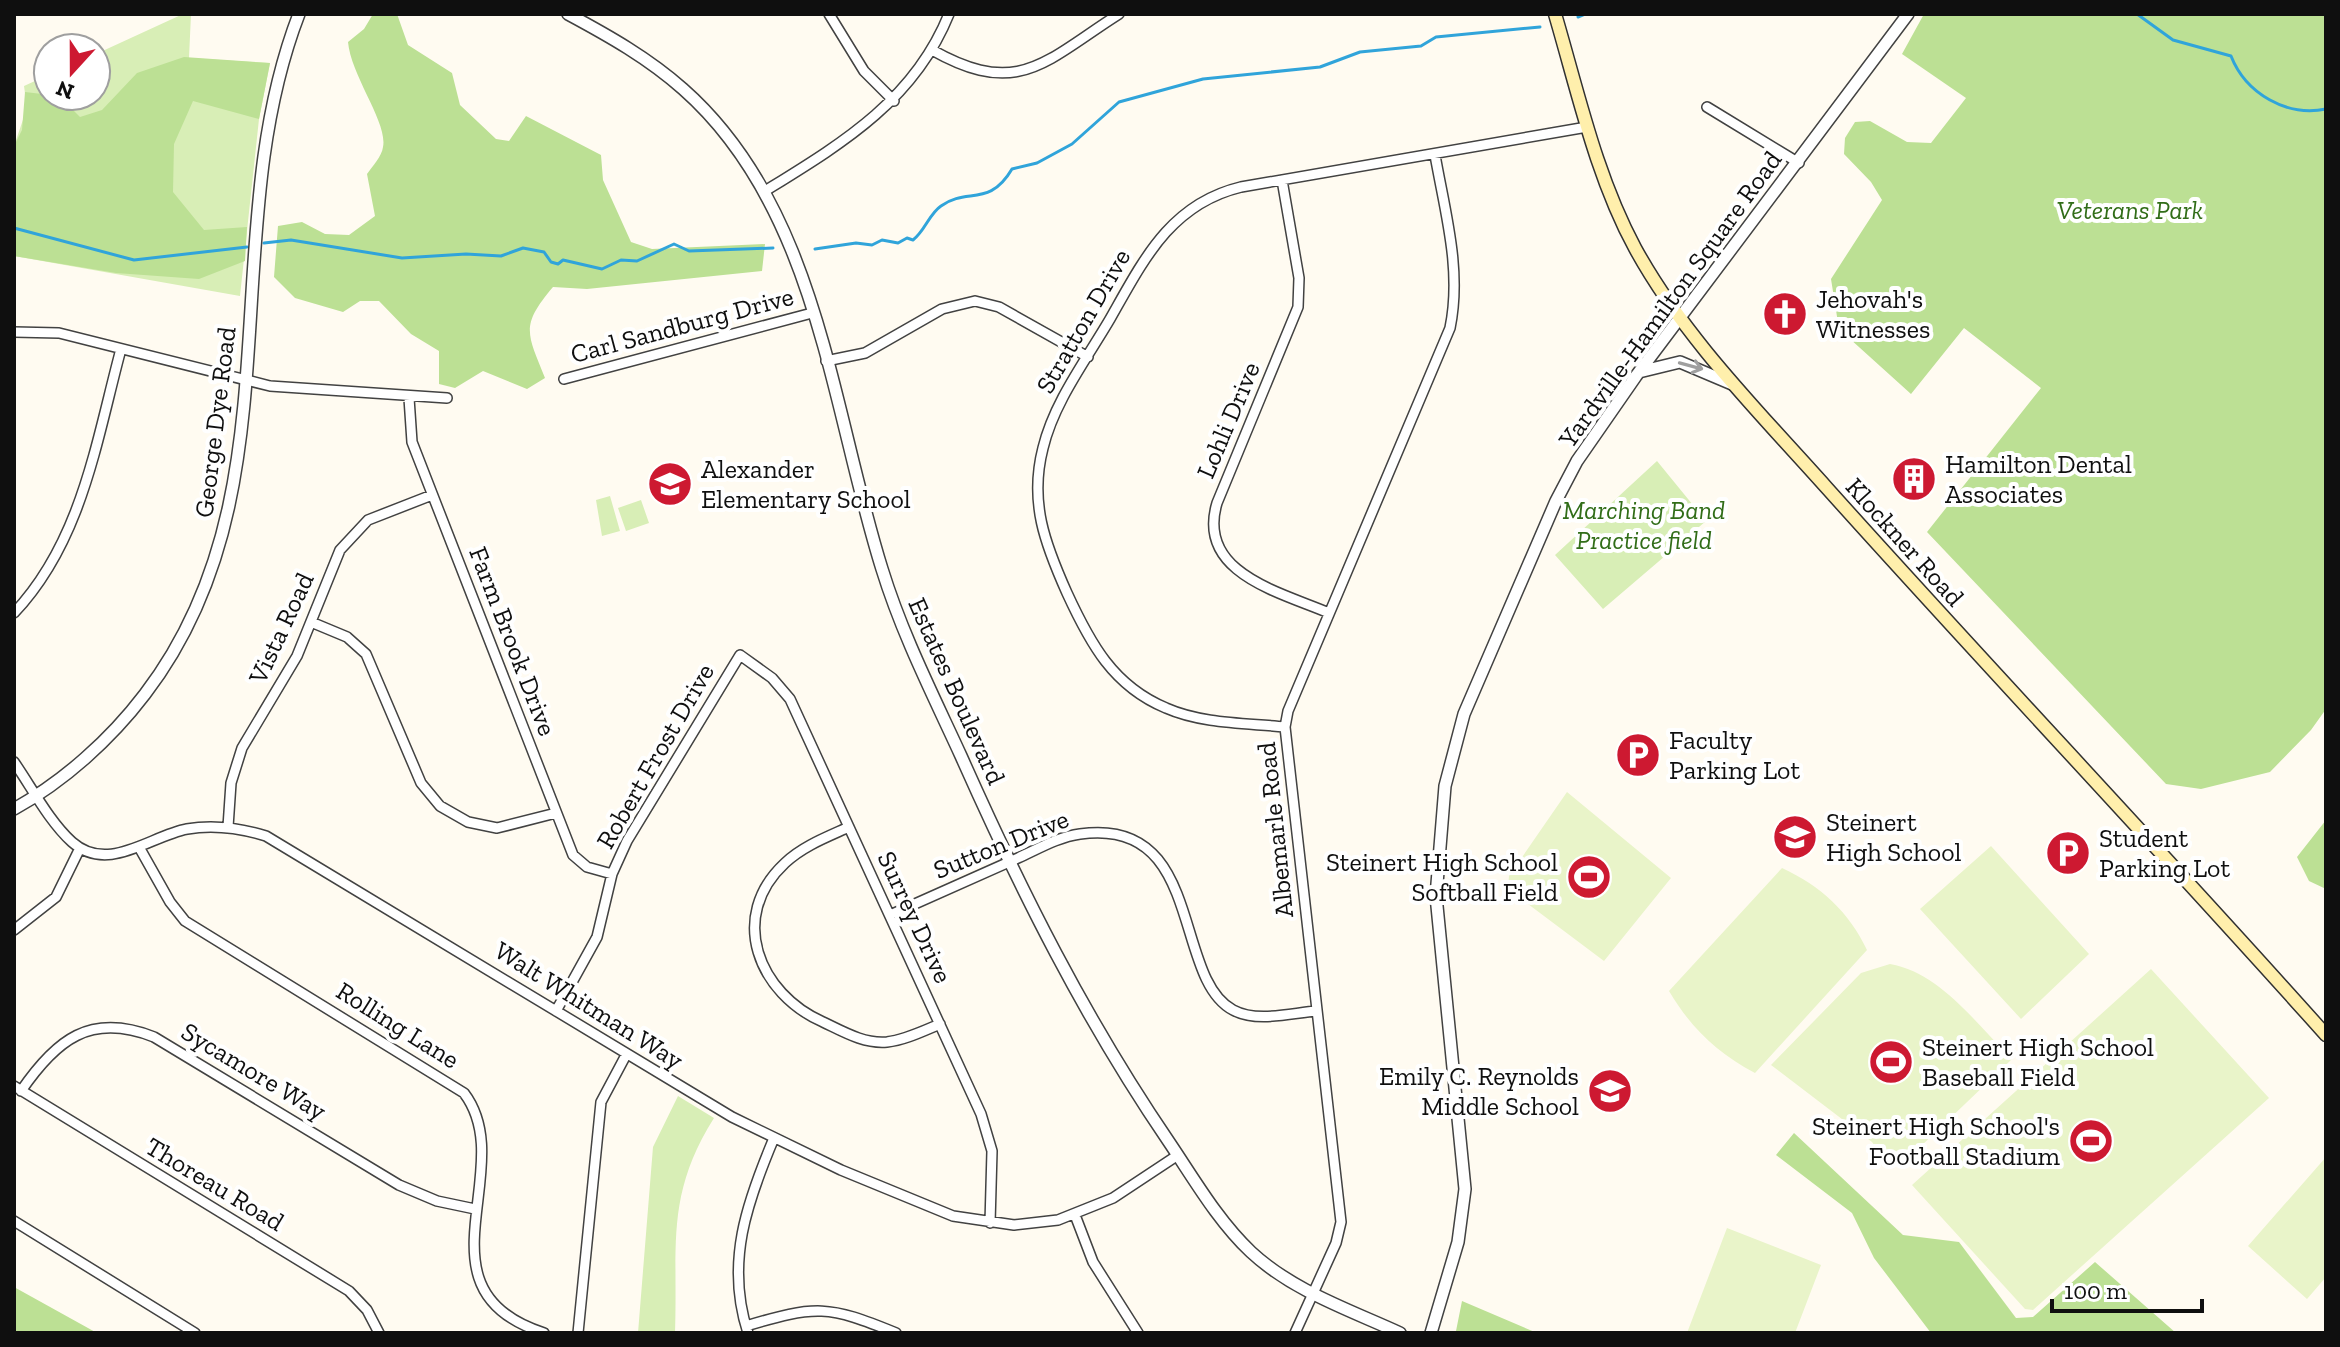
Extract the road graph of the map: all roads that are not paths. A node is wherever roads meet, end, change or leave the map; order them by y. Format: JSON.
{"nodes":[{"id":1,"x":299,"y":14,"type":"edge"},
{"id":2,"x":829,"y":14,"type":"edge"},
{"id":3,"x":949,"y":14,"type":"edge"},
{"id":4,"x":1119,"y":14,"type":"edge"},
{"id":5,"x":1555,"y":14,"type":"edge"},
{"id":6,"x":1908,"y":14,"type":"edge"},
{"id":7,"x":573,"y":15,"type":"edge"},
{"id":8,"x":932,"y":50,"type":"junction"},
{"id":9,"x":894,"y":101,"type":"junction"},
{"id":10,"x":1707,"y":107,"type":"dead end"},
{"id":11,"x":1587,"y":127,"type":"junction"},
{"id":12,"x":1435,"y":155,"type":"junction"},
{"id":13,"x":1799,"y":163,"type":"junction"},
{"id":14,"x":1282,"y":180,"type":"junction"},
{"id":15,"x":765,"y":191,"type":"junction"},
{"id":16,"x":812,"y":313,"type":"junction"},
{"id":17,"x":1680,"y":319,"type":"junction"},
{"id":18,"x":14,"y":332,"type":"edge"},
{"id":19,"x":121,"y":349,"type":"junction"},
{"id":20,"x":1088,"y":357,"type":"junction"},
{"id":21,"x":826,"y":361,"type":"junction"},
{"id":22,"x":1639,"y":372,"type":"junction"},
{"id":23,"x":564,"y":379,"type":"dead end"},
{"id":24,"x":245,"y":382,"type":"junction"},
{"id":25,"x":1740,"y":388,"type":"junction"},
{"id":26,"x":409,"y":398,"type":"junction"},
{"id":27,"x":447,"y":398,"type":"dead end"},
{"id":28,"x":432,"y":495,"type":"junction"},
{"id":29,"x":14,"y":613,"type":"edge"},
{"id":30,"x":1329,"y":613,"type":"junction"},
{"id":31,"x":311,"y":622,"type":"junction"},
{"id":32,"x":740,"y":655,"type":"joint"},
{"id":33,"x":1285,"y":727,"type":"junction"},
{"id":34,"x":14,"y":762,"type":"edge"},
{"id":35,"x":37,"y":795,"type":"junction"},
{"id":36,"x":14,"y":809,"type":"edge"},
{"id":37,"x":556,"y":813,"type":"junction"},
{"id":38,"x":228,"y":827,"type":"junction"},
{"id":39,"x":849,"y":827,"type":"junction"},
{"id":40,"x":139,"y":847,"type":"junction"},
{"id":41,"x":80,"y":848,"type":"junction"},
{"id":42,"x":1008,"y":862,"type":"junction"},
{"id":43,"x":612,"y":874,"type":"junction"},
{"id":44,"x":890,"y":915,"type":"junction"},
{"id":45,"x":14,"y":930,"type":"edge"},
{"id":46,"x":556,"y":1011,"type":"junction"},
{"id":47,"x":1317,"y":1011,"type":"junction"},
{"id":48,"x":940,"y":1024,"type":"junction"},
{"id":49,"x":2326,"y":1035,"type":"edge"},
{"id":50,"x":626,"y":1055,"type":"junction"},
{"id":51,"x":18,"y":1088,"type":"edge"},
{"id":52,"x":774,"y":1138,"type":"junction"},
{"id":53,"x":1178,"y":1155,"type":"junction"},
{"id":54,"x":475,"y":1209,"type":"junction"},
{"id":55,"x":1075,"y":1215,"type":"junction"},
{"id":56,"x":14,"y":1221,"type":"edge"},
{"id":57,"x":990,"y":1223,"type":"junction"},
{"id":58,"x":1313,"y":1293,"type":"junction"},
{"id":59,"x":747,"y":1330,"type":"edge"},
{"id":60,"x":195,"y":1333,"type":"edge"},
{"id":61,"x":379,"y":1333,"type":"edge"},
{"id":62,"x":544,"y":1333,"type":"edge"},
{"id":63,"x":578,"y":1333,"type":"edge"},
{"id":64,"x":896,"y":1333,"type":"edge"},
{"id":65,"x":1138,"y":1333,"type":"edge"},
{"id":66,"x":1295,"y":1333,"type":"edge"},
{"id":67,"x":1400,"y":1333,"type":"edge"},
{"id":68,"x":1431,"y":1333,"type":"edge"}],
"edges":[{"from":1,"to":24,"type":"street","name":"George Dye Road"},
{"from":2,"to":9,"type":"street"},
{"from":3,"to":8,"type":"street"},
{"from":4,"to":8,"type":"street"},
{"from":5,"to":11,"type":"main road","name":"Klockner Road"},
{"from":6,"to":13,"type":"street","name":"Yardville-Hamilton Square Road"},
{"from":7,"to":15,"type":"street","name":"Estates Boulevard"},
{"from":8,"to":9,"type":"street"},
{"from":9,"to":15,"type":"street"},
{"from":10,"to":13,"type":"street"},
{"from":11,"to":12,"type":"street","name":"Stratton Drive"},
{"from":11,"to":17,"type":"main road","name":"Klockner Road"},
{"from":12,"to":14,"type":"street","name":"Stratton Drive"},
{"from":12,"to":30,"type":"street","name":"Albemarle Road"},
{"from":13,"to":17,"type":"street","name":"Yardville-Hamilton Square Road"},
{"from":14,"to":20,"type":"street","name":"Stratton Drive"},
{"from":14,"to":30,"type":"street","name":"Lohli Drive"},
{"from":15,"to":16,"type":"street","name":"Estates Boulevard"},
{"from":16,"to":21,"type":"street","name":"Estates Boulevard"},
{"from":16,"to":23,"type":"street","name":"Carl Sandburg Drive"},
{"from":17,"to":22,"type":"street","name":"Yardville-Hamilton Square Road"},
{"from":17,"to":25,"type":"main road","name":"Klockner Road"},
{"from":18,"to":19,"type":"street"},
{"from":19,"to":24,"type":"street"},
{"from":19,"to":29,"type":"street"},
{"from":20,"to":21,"type":"street"},
{"from":20,"to":33,"type":"street","name":"Stratton Drive"},
{"from":21,"to":42,"type":"street","name":"Estates Boulevard"},
{"from":22,"to":25,"type":"street","one_way":true},
{"from":22,"to":68,"type":"street","name":"Yardville-Hamilton Square Road"},
{"from":24,"to":26,"type":"street"},
{"from":24,"to":35,"type":"street","name":"George Dye Road"},
{"from":25,"to":49,"type":"main road","name":"Klockner Road"},
{"from":26,"to":27,"type":"street"},
{"from":26,"to":28,"type":"street","name":"Farm Brook Drive"},
{"from":28,"to":31,"type":"street","name":"Vista Road"},
{"from":28,"to":37,"type":"street","name":"Farm Brook Drive"},
{"from":30,"to":33,"type":"street","name":"Albemarle Road"},
{"from":31,"to":37,"type":"street"},
{"from":31,"to":38,"type":"street","name":"Vista Road"},
{"from":32,"to":39,"type":"street","name":"Surrey Drive"},
{"from":32,"to":43,"type":"street","name":"Robert Frost Drive"},
{"from":33,"to":47,"type":"street","name":"Albemarle Road"},
{"from":34,"to":35,"type":"street"},
{"from":35,"to":36,"type":"street","name":"George Dye Road"},
{"from":35,"to":41,"type":"street"},
{"from":37,"to":43,"type":"street","name":"Farm Brook Drive"},
{"from":38,"to":40,"type":"street","name":"Walt Whitman Way"},
{"from":38,"to":46,"type":"street","name":"Walt Whitman Way"},
{"from":39,"to":44,"type":"street","name":"Surrey Drive"},
{"from":39,"to":48,"type":"street"},
{"from":40,"to":41,"type":"street","name":"Walt Whitman Way"},
{"from":40,"to":54,"type":"street","name":"Rolling Lane"},
{"from":41,"to":45,"type":"street"},
{"from":42,"to":44,"type":"street","name":"Sutton Drive"},
{"from":42,"to":47,"type":"street","name":"Sutton Drive"},
{"from":42,"to":53,"type":"street","name":"Estates Boulevard"},
{"from":43,"to":46,"type":"street","name":"Robert Frost Drive"},
{"from":44,"to":48,"type":"street","name":"Surrey Drive"},
{"from":46,"to":50,"type":"street","name":"Walt Whitman Way"},
{"from":47,"to":58,"type":"street","name":"Albemarle Road"},
{"from":48,"to":57,"type":"street","name":"Surrey Drive"},
{"from":50,"to":52,"type":"street","name":"Walt Whitman Way"},
{"from":50,"to":63,"type":"street"},
{"from":51,"to":54,"type":"street","name":"Sycamore Way"},
{"from":51,"to":61,"type":"street","name":"Thoreau Road"},
{"from":52,"to":57,"type":"street","name":"Walt Whitman Way"},
{"from":52,"to":59,"type":"street"},
{"from":53,"to":55,"type":"street","name":"Walt Whitman Way"},
{"from":53,"to":58,"type":"street","name":"Estates Boulevard"},
{"from":54,"to":62,"type":"street","name":"Rolling Lane"},
{"from":55,"to":57,"type":"street","name":"Walt Whitman Way"},
{"from":55,"to":65,"type":"street"},
{"from":56,"to":60,"type":"street"},
{"from":58,"to":66,"type":"street","name":"Albemarle Road"},
{"from":58,"to":67,"type":"street","name":"Estates Boulevard"},
{"from":59,"to":64,"type":"street"}]}
